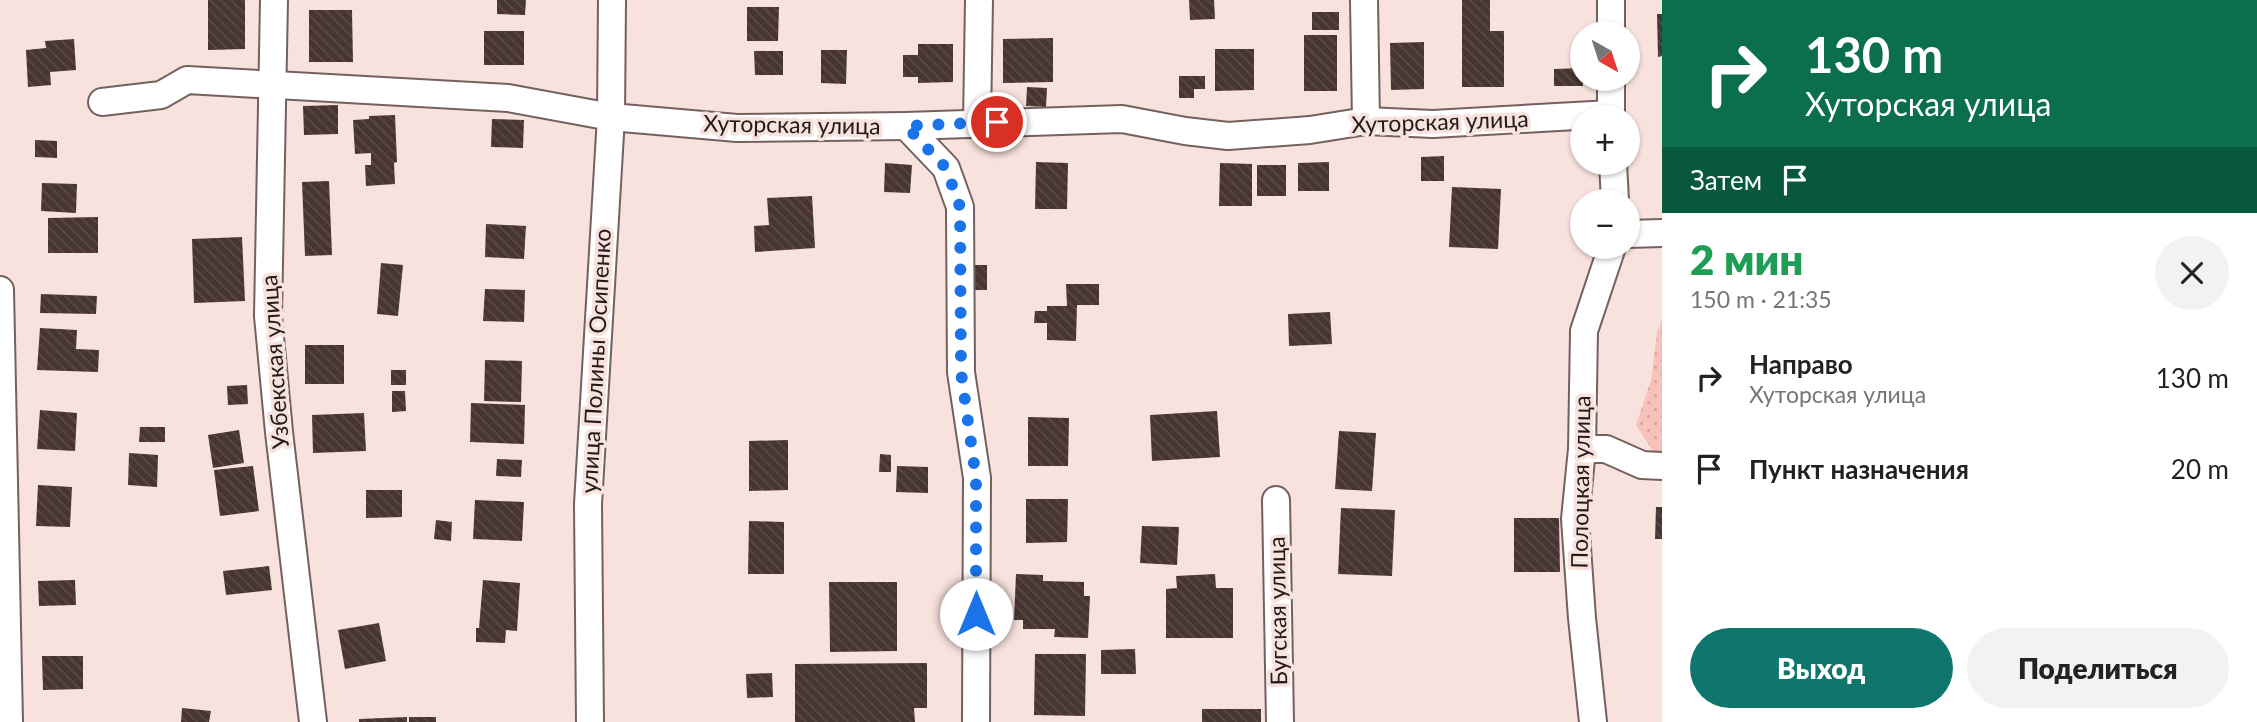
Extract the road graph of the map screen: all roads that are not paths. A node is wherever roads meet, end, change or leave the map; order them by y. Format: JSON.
{"nodes":[{"id":1,"x":274,"y":0,"type":"edge"},
{"id":2,"x":612,"y":0,"type":"edge"},
{"id":3,"x":979,"y":0,"type":"edge"},
{"id":4,"x":1364,"y":0,"type":"edge"},
{"id":5,"x":1611,"y":0,"type":"edge"},
{"id":6,"x":1611,"y":21,"type":"edge"},
{"id":7,"x":272,"y":83,"type":"junction"},
{"id":8,"x":102,"y":102,"type":"dead end"},
{"id":9,"x":611,"y":117,"type":"junction"},
{"id":10,"x":1570,"y":117,"type":"edge"},
{"id":11,"x":1366,"y":121,"type":"junction"},
{"id":12,"x":977,"y":122,"type":"junction"},
{"id":13,"x":906,"y":126,"type":"junction"},
{"id":14,"x":1662,"y":233,"type":"edge"},
{"id":15,"x":1640,"y":234,"type":"edge"},
{"id":16,"x":1608,"y":259,"type":"edge"},
{"id":17,"x":0,"y":290,"type":"edge"},
{"id":18,"x":1582,"y":449,"type":"junction"},
{"id":19,"x":1662,"y":466,"type":"edge"},
{"id":20,"x":1276,"y":500,"type":"dead end"},
{"id":21,"x":9,"y":722,"type":"edge"},
{"id":22,"x":313,"y":722,"type":"edge"},
{"id":23,"x":590,"y":722,"type":"edge"},
{"id":24,"x":976,"y":722,"type":"edge"},
{"id":25,"x":1280,"y":722,"type":"edge"},
{"id":26,"x":1593,"y":722,"type":"edge"}],
"edges":[{"from":1,"to":7,"type":"street","name":"Узбекская улица"},
{"from":2,"to":9,"type":"street","name":"улица Полины Осипенко"},
{"from":3,"to":12,"type":"street"},
{"from":4,"to":11,"type":"street"},
{"from":5,"to":6,"type":"street"},
{"from":7,"to":8,"type":"street","name":"Хуторская улица"},
{"from":7,"to":9,"type":"street","name":"Хуторская улица"},
{"from":7,"to":22,"type":"street","name":"Узбекская улица"},
{"from":9,"to":13,"type":"street","name":"Хуторская улица"},
{"from":9,"to":23,"type":"street","name":"улица Полины Осипенко"},
{"from":10,"to":11,"type":"street","name":"Хуторская улица"},
{"from":11,"to":12,"type":"street","name":"Хуторская улица"},
{"from":12,"to":13,"type":"street","name":"Хуторская улица"},
{"from":13,"to":24,"type":"street"},
{"from":14,"to":15,"type":"street"},
{"from":16,"to":18,"type":"street","name":"Полоцкая улица"},
{"from":17,"to":21,"type":"street"},
{"from":18,"to":19,"type":"street"},
{"from":18,"to":26,"type":"street","name":"Полоцкая улица"},
{"from":20,"to":25,"type":"street","name":"Бугская улица"}]}
